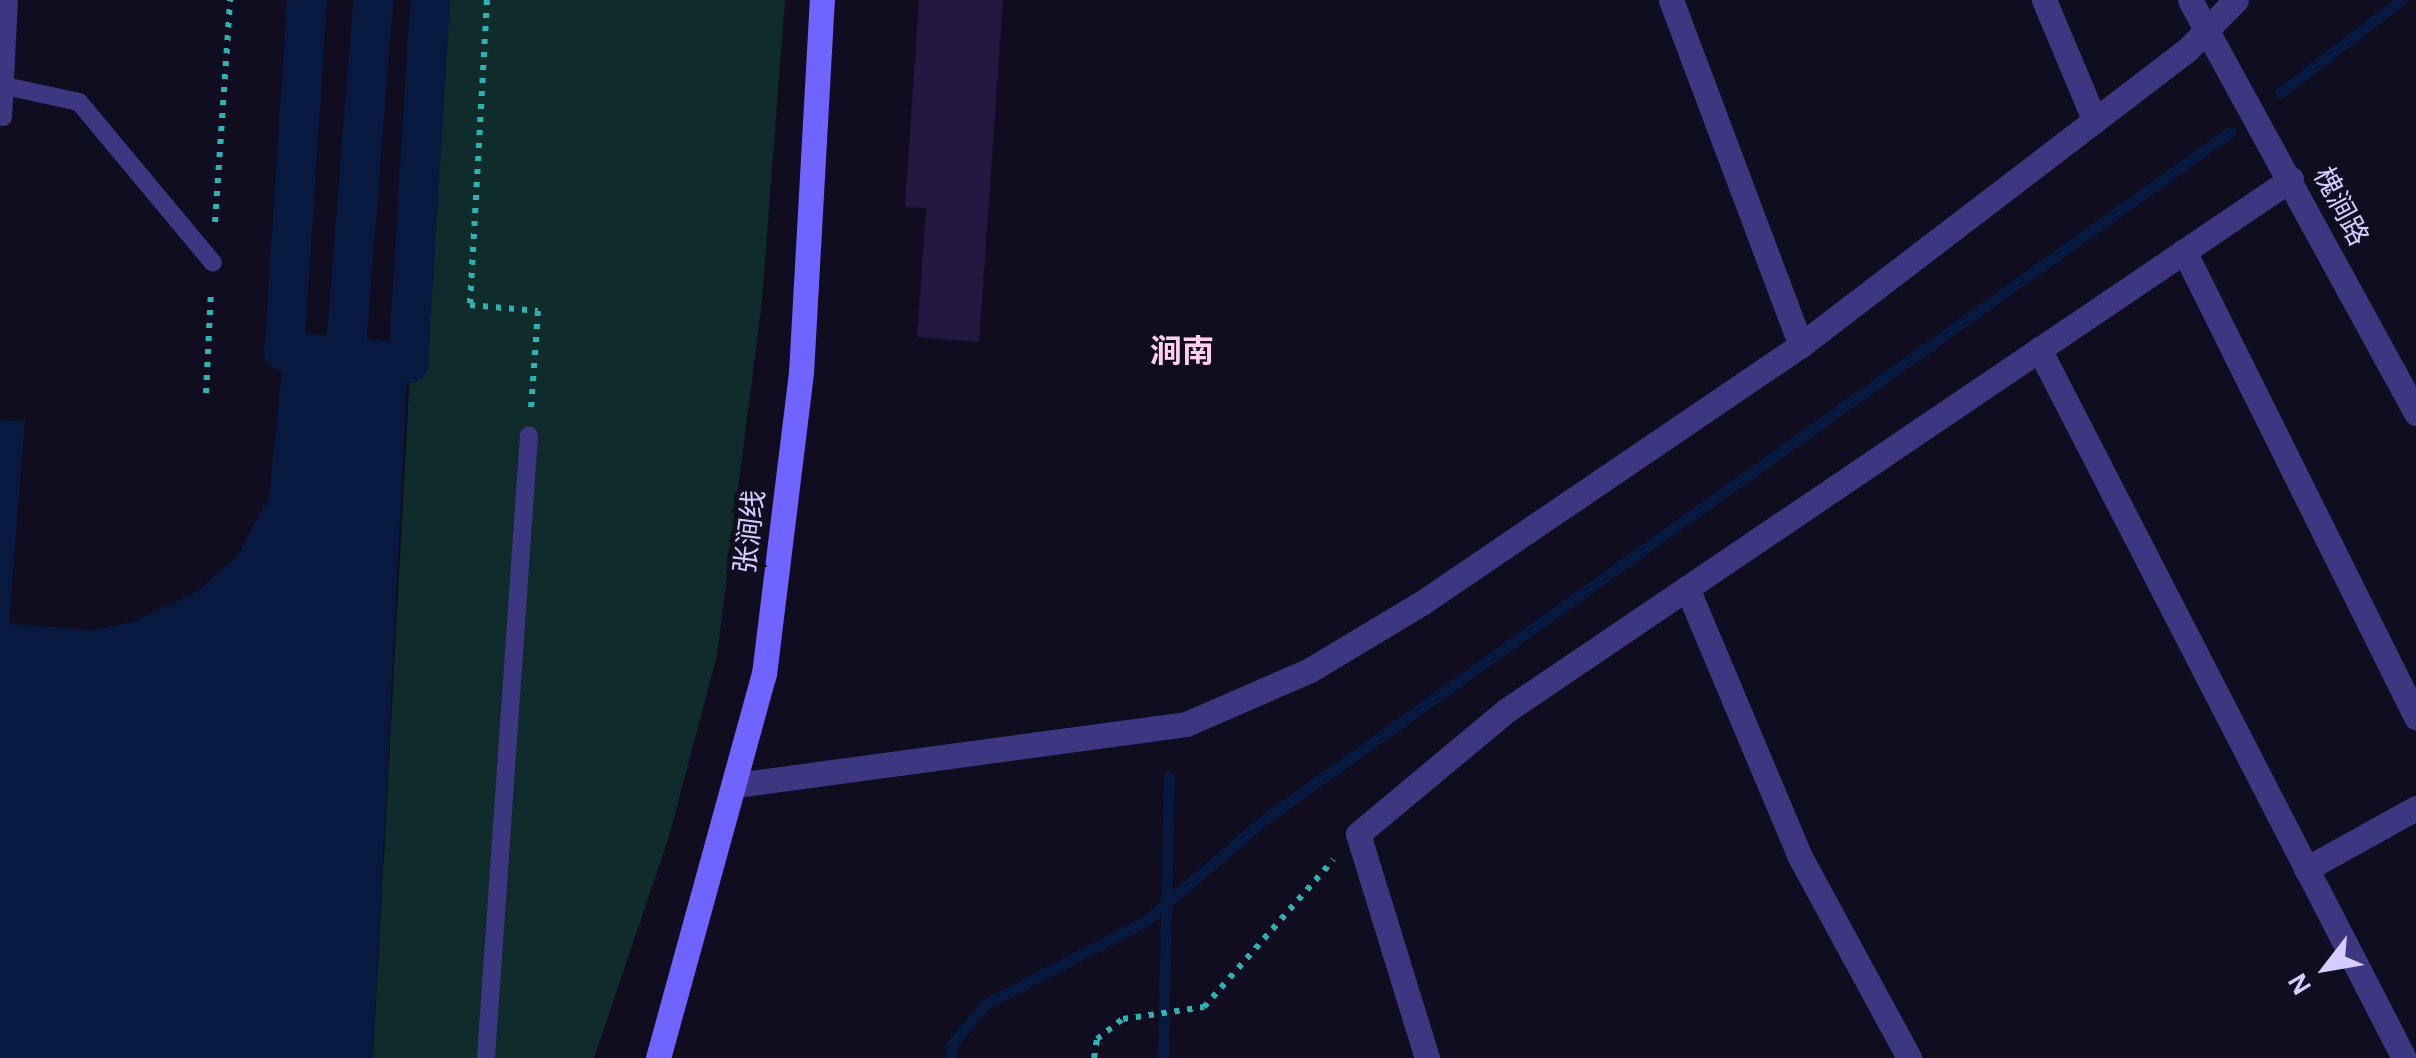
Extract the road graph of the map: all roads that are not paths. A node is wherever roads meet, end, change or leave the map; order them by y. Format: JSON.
{"nodes":[{"id":1,"x":9,"y":0,"type":"edge"},
{"id":2,"x":822,"y":0,"type":"edge"},
{"id":3,"x":1671,"y":0,"type":"edge"},
{"id":4,"x":2044,"y":0,"type":"edge"},
{"id":5,"x":2190,"y":0,"type":"edge"},
{"id":6,"x":2236,"y":0,"type":"edge"},
{"id":7,"x":2205,"y":34,"type":"junction"},
{"id":8,"x":5,"y":86,"type":"junction"},
{"id":9,"x":4,"y":117,"type":"dead end"},
{"id":10,"x":2094,"y":120,"type":"junction"},
{"id":11,"x":2291,"y":179,"type":"junction"},
{"id":12,"x":2184,"y":251,"type":"junction"},
{"id":13,"x":212,"y":262,"type":"road end"},
{"id":14,"x":1801,"y":344,"type":"junction"},
{"id":15,"x":2039,"y":349,"type":"junction"},
{"id":16,"x":2416,"y":413,"type":"edge"},
{"id":17,"x":529,"y":435,"type":"road end"},
{"id":18,"x":1687,"y":588,"type":"junction"},
{"id":19,"x":2416,"y":716,"type":"edge"},
{"id":20,"x":736,"y":786,"type":"junction"},
{"id":21,"x":2416,"y":808,"type":"edge"},
{"id":22,"x":2306,"y":869,"type":"junction"},
{"id":23,"x":486,"y":1058,"type":"edge"},
{"id":24,"x":658,"y":1058,"type":"edge"},
{"id":25,"x":1427,"y":1058,"type":"edge"},
{"id":26,"x":1909,"y":1058,"type":"edge"},
{"id":27,"x":2404,"y":1058,"type":"edge"}],
"edges":[{"from":1,"to":8,"type":"lane"},
{"from":2,"to":20,"type":"main road","name":"张涧线"},
{"from":3,"to":14,"type":"street"},
{"from":4,"to":10,"type":"street"},
{"from":5,"to":7,"type":"street","name":"槐涧路"},
{"from":6,"to":7,"type":"street"},
{"from":7,"to":10,"type":"street"},
{"from":7,"to":11,"type":"street","name":"槐涧路"},
{"from":8,"to":9,"type":"lane"},
{"from":8,"to":13,"type":"lane"},
{"from":10,"to":14,"type":"street"},
{"from":11,"to":12,"type":"street"},
{"from":11,"to":16,"type":"street","name":"槐涧路"},
{"from":12,"to":15,"type":"street"},
{"from":12,"to":19,"type":"street"},
{"from":14,"to":20,"type":"street"},
{"from":15,"to":18,"type":"street"},
{"from":15,"to":22,"type":"street"},
{"from":17,"to":23,"type":"lane"},
{"from":18,"to":25,"type":"street"},
{"from":18,"to":26,"type":"street"},
{"from":20,"to":24,"type":"main road","name":"张涧线"},
{"from":21,"to":22,"type":"street"},
{"from":22,"to":27,"type":"street"}]}
